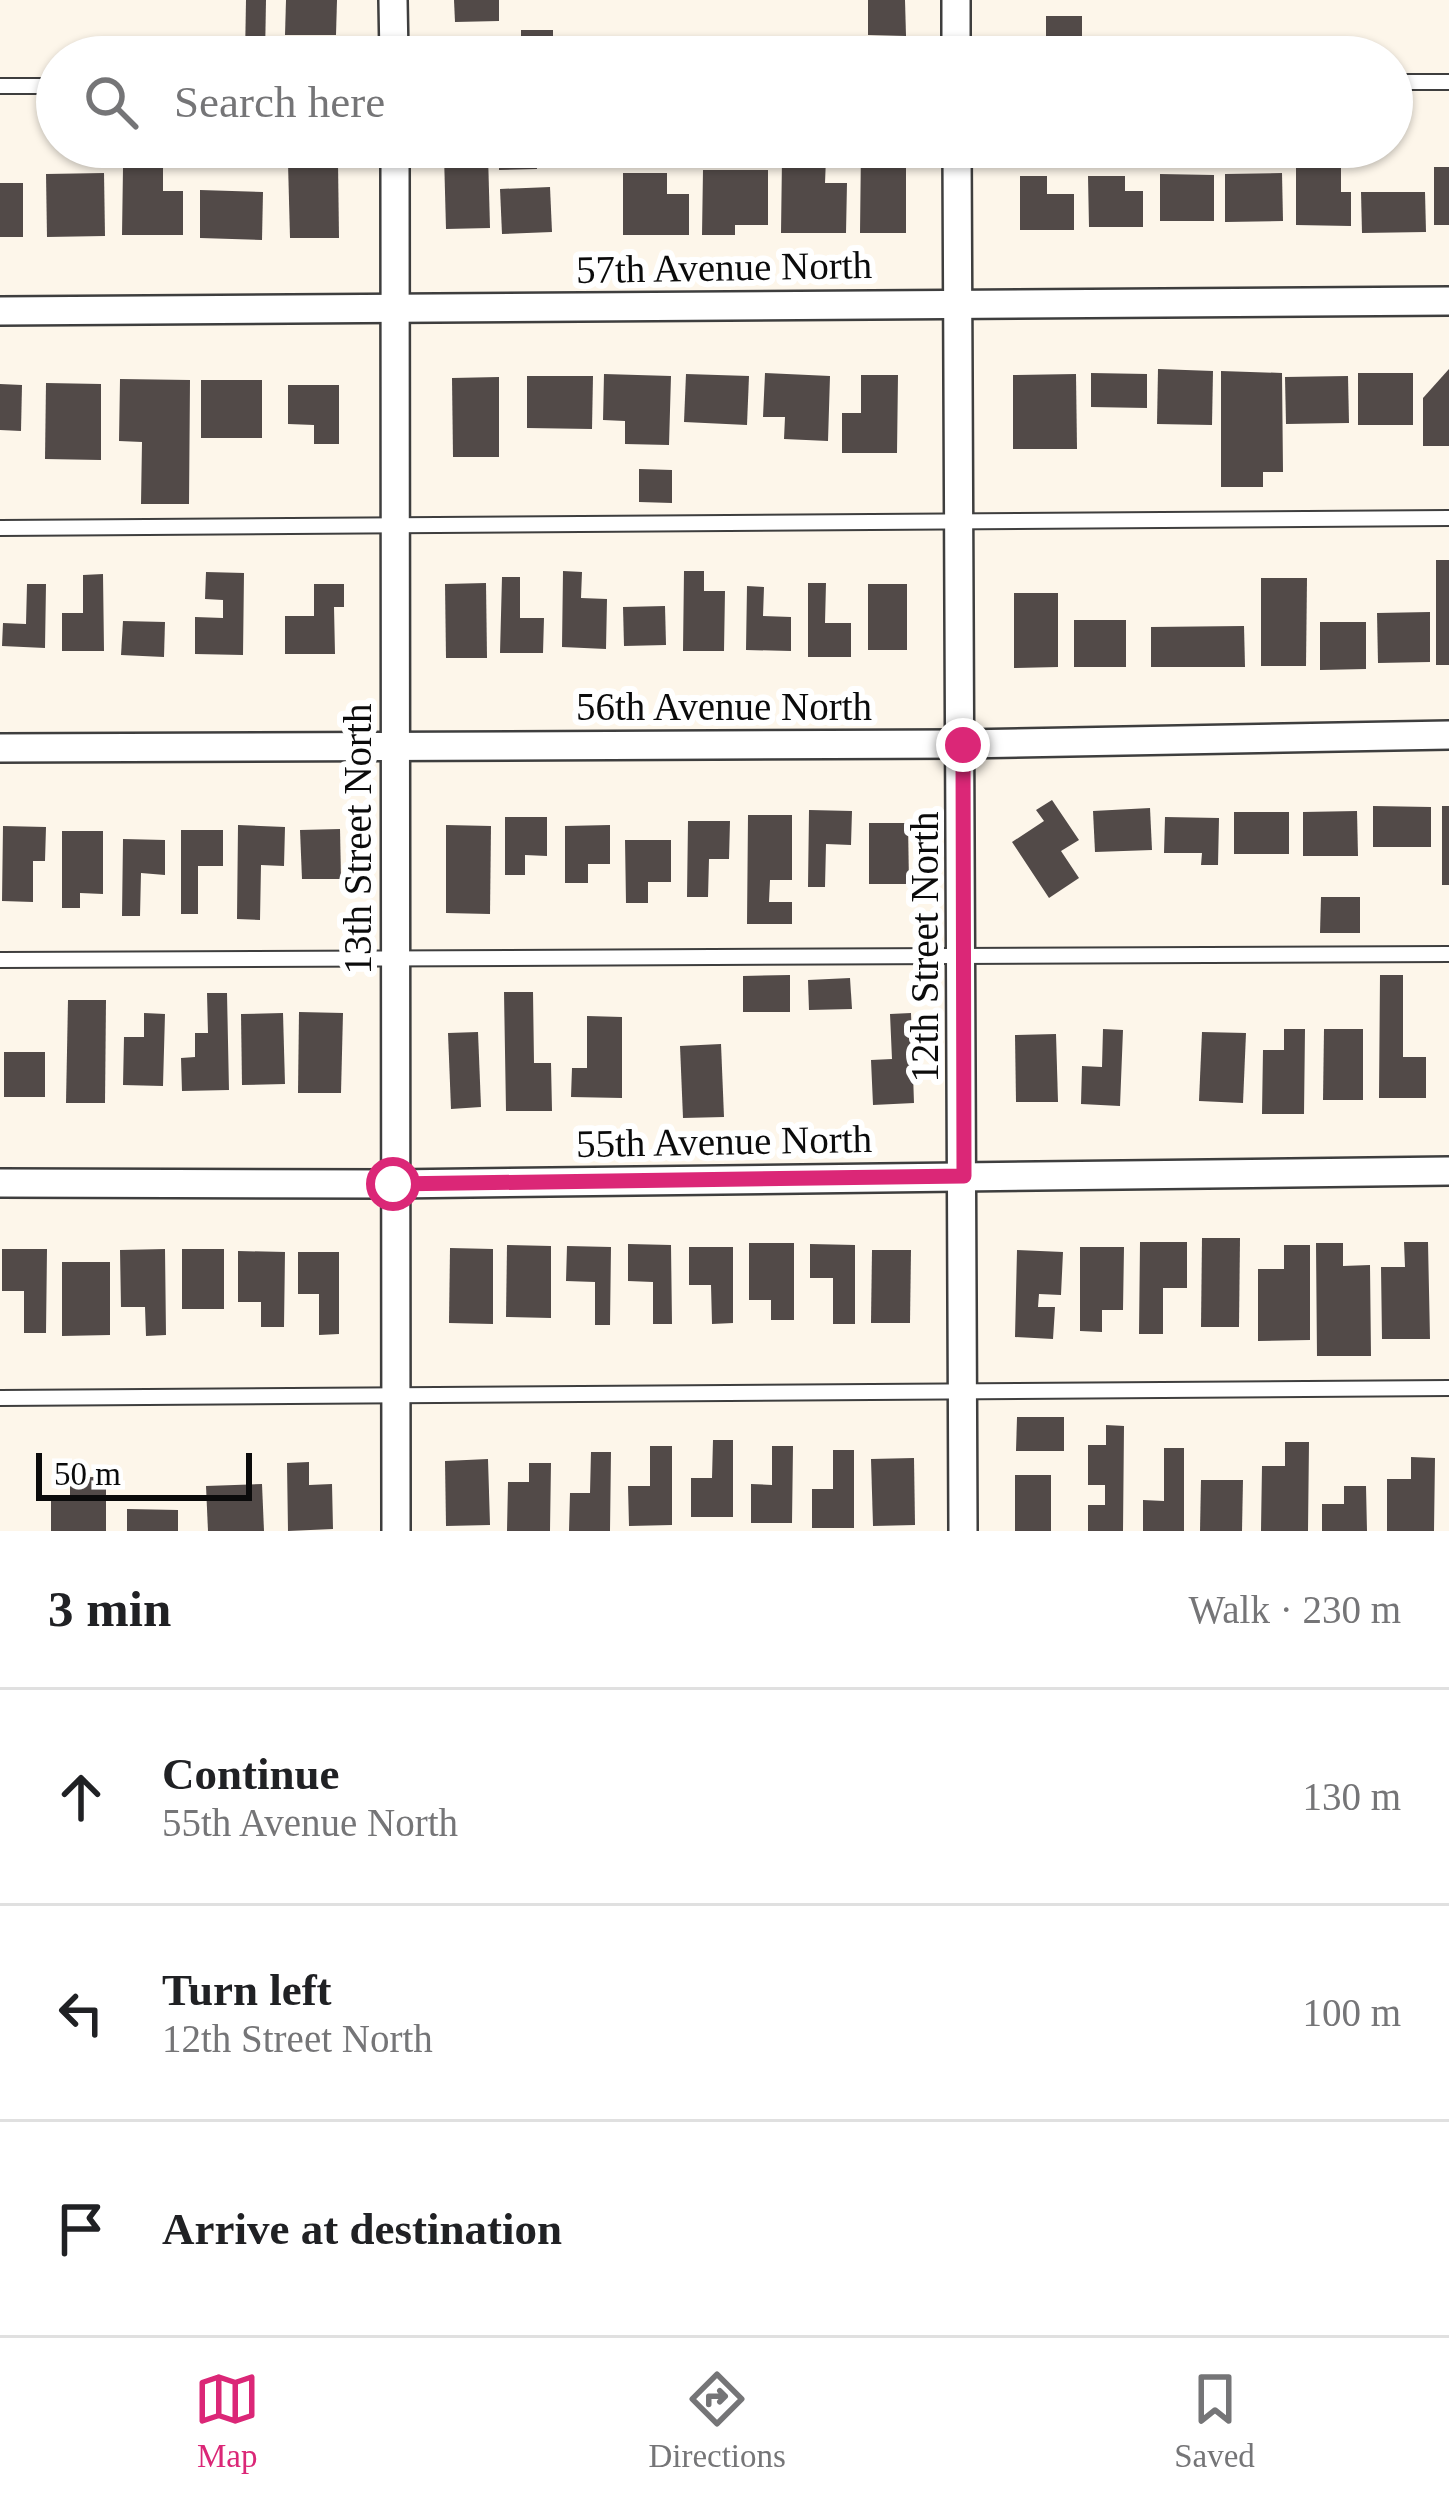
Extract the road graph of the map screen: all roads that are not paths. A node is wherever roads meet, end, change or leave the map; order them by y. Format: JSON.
{"nodes":[{"id":1,"x":393,"y":0,"type":"edge"},
{"id":2,"x":956,"y":0,"type":"edge"},
{"id":3,"x":394,"y":36,"type":"edge"},
{"id":4,"x":956,"y":36,"type":"edge"},
{"id":5,"x":1413,"y":82,"type":"edge"},
{"id":6,"x":1449,"y":82,"type":"edge"},
{"id":7,"x":0,"y":86,"type":"edge"},
{"id":8,"x":36,"y":86,"type":"edge"},
{"id":9,"x":395,"y":168,"type":"edge"},
{"id":10,"x":957,"y":168,"type":"edge"},
{"id":11,"x":1449,"y":301,"type":"edge"},
{"id":12,"x":959,"y":302,"type":"junction"},
{"id":13,"x":0,"y":311,"type":"edge"},
{"id":14,"x":397,"y":311,"type":"junction"},
{"id":15,"x":1449,"y":518,"type":"edge"},
{"id":16,"x":961,"y":522,"type":"junction"},
{"id":17,"x":397,"y":527,"type":"junction"},
{"id":18,"x":0,"y":528,"type":"edge"},
{"id":19,"x":1449,"y":735,"type":"edge"},
{"id":20,"x":963,"y":745,"type":"junction"},
{"id":21,"x":398,"y":746,"type":"junction"},
{"id":22,"x":0,"y":748,"type":"edge"},
{"id":23,"x":1449,"y":954,"type":"edge"},
{"id":24,"x":396,"y":957,"type":"junction"},
{"id":25,"x":963,"y":957,"type":"junction"},
{"id":26,"x":0,"y":960,"type":"edge"},
{"id":27,"x":1449,"y":1171,"type":"edge"},
{"id":28,"x":964,"y":1176,"type":"junction"},
{"id":29,"x":0,"y":1183,"type":"edge"},
{"id":30,"x":393,"y":1184,"type":"junction"},
{"id":31,"x":1449,"y":1388,"type":"edge"},
{"id":32,"x":963,"y":1392,"type":"junction"},
{"id":33,"x":395,"y":1396,"type":"junction"},
{"id":34,"x":0,"y":1398,"type":"edge"},
{"id":35,"x":396,"y":1531,"type":"edge"},
{"id":36,"x":963,"y":1531,"type":"edge"}],
"edges":[{"from":1,"to":3,"type":"street"},
{"from":2,"to":4,"type":"street"},
{"from":5,"to":6,"type":"lane"},
{"from":7,"to":8,"type":"lane"},
{"from":9,"to":14,"type":"street","name":"13th Street North"},
{"from":10,"to":12,"type":"street","name":"12th Street North"},
{"from":11,"to":12,"type":"street","name":"57th Avenue North"},
{"from":12,"to":14,"type":"street","name":"57th Avenue North"},
{"from":12,"to":16,"type":"street","name":"12th Street North"},
{"from":13,"to":14,"type":"street","name":"57th Avenue North"},
{"from":14,"to":17,"type":"street","name":"13th Street North"},
{"from":15,"to":16,"type":"lane"},
{"from":16,"to":17,"type":"lane"},
{"from":16,"to":20,"type":"street","name":"12th Street North"},
{"from":17,"to":18,"type":"lane"},
{"from":17,"to":21,"type":"street","name":"13th Street North"},
{"from":19,"to":20,"type":"street","name":"56th Avenue North"},
{"from":20,"to":21,"type":"street","name":"56th Avenue North"},
{"from":20,"to":25,"type":"street","name":"12th Street North"},
{"from":21,"to":22,"type":"street","name":"56th Avenue North"},
{"from":21,"to":24,"type":"street","name":"13th Street North"},
{"from":23,"to":25,"type":"lane"},
{"from":24,"to":25,"type":"lane"},
{"from":24,"to":26,"type":"lane"},
{"from":24,"to":30,"type":"street","name":"13th Street North"},
{"from":25,"to":28,"type":"street","name":"12th Street North"},
{"from":27,"to":28,"type":"street","name":"55th Avenue North"},
{"from":28,"to":30,"type":"street","name":"55th Avenue North"},
{"from":28,"to":32,"type":"street","name":"12th Street North"},
{"from":29,"to":30,"type":"street","name":"55th Avenue North"},
{"from":30,"to":33,"type":"street","name":"13th Street North"},
{"from":31,"to":32,"type":"lane"},
{"from":32,"to":33,"type":"lane"},
{"from":32,"to":36,"type":"street","name":"12th Street North"},
{"from":33,"to":34,"type":"lane"},
{"from":33,"to":35,"type":"street","name":"13th Street North"}]}
